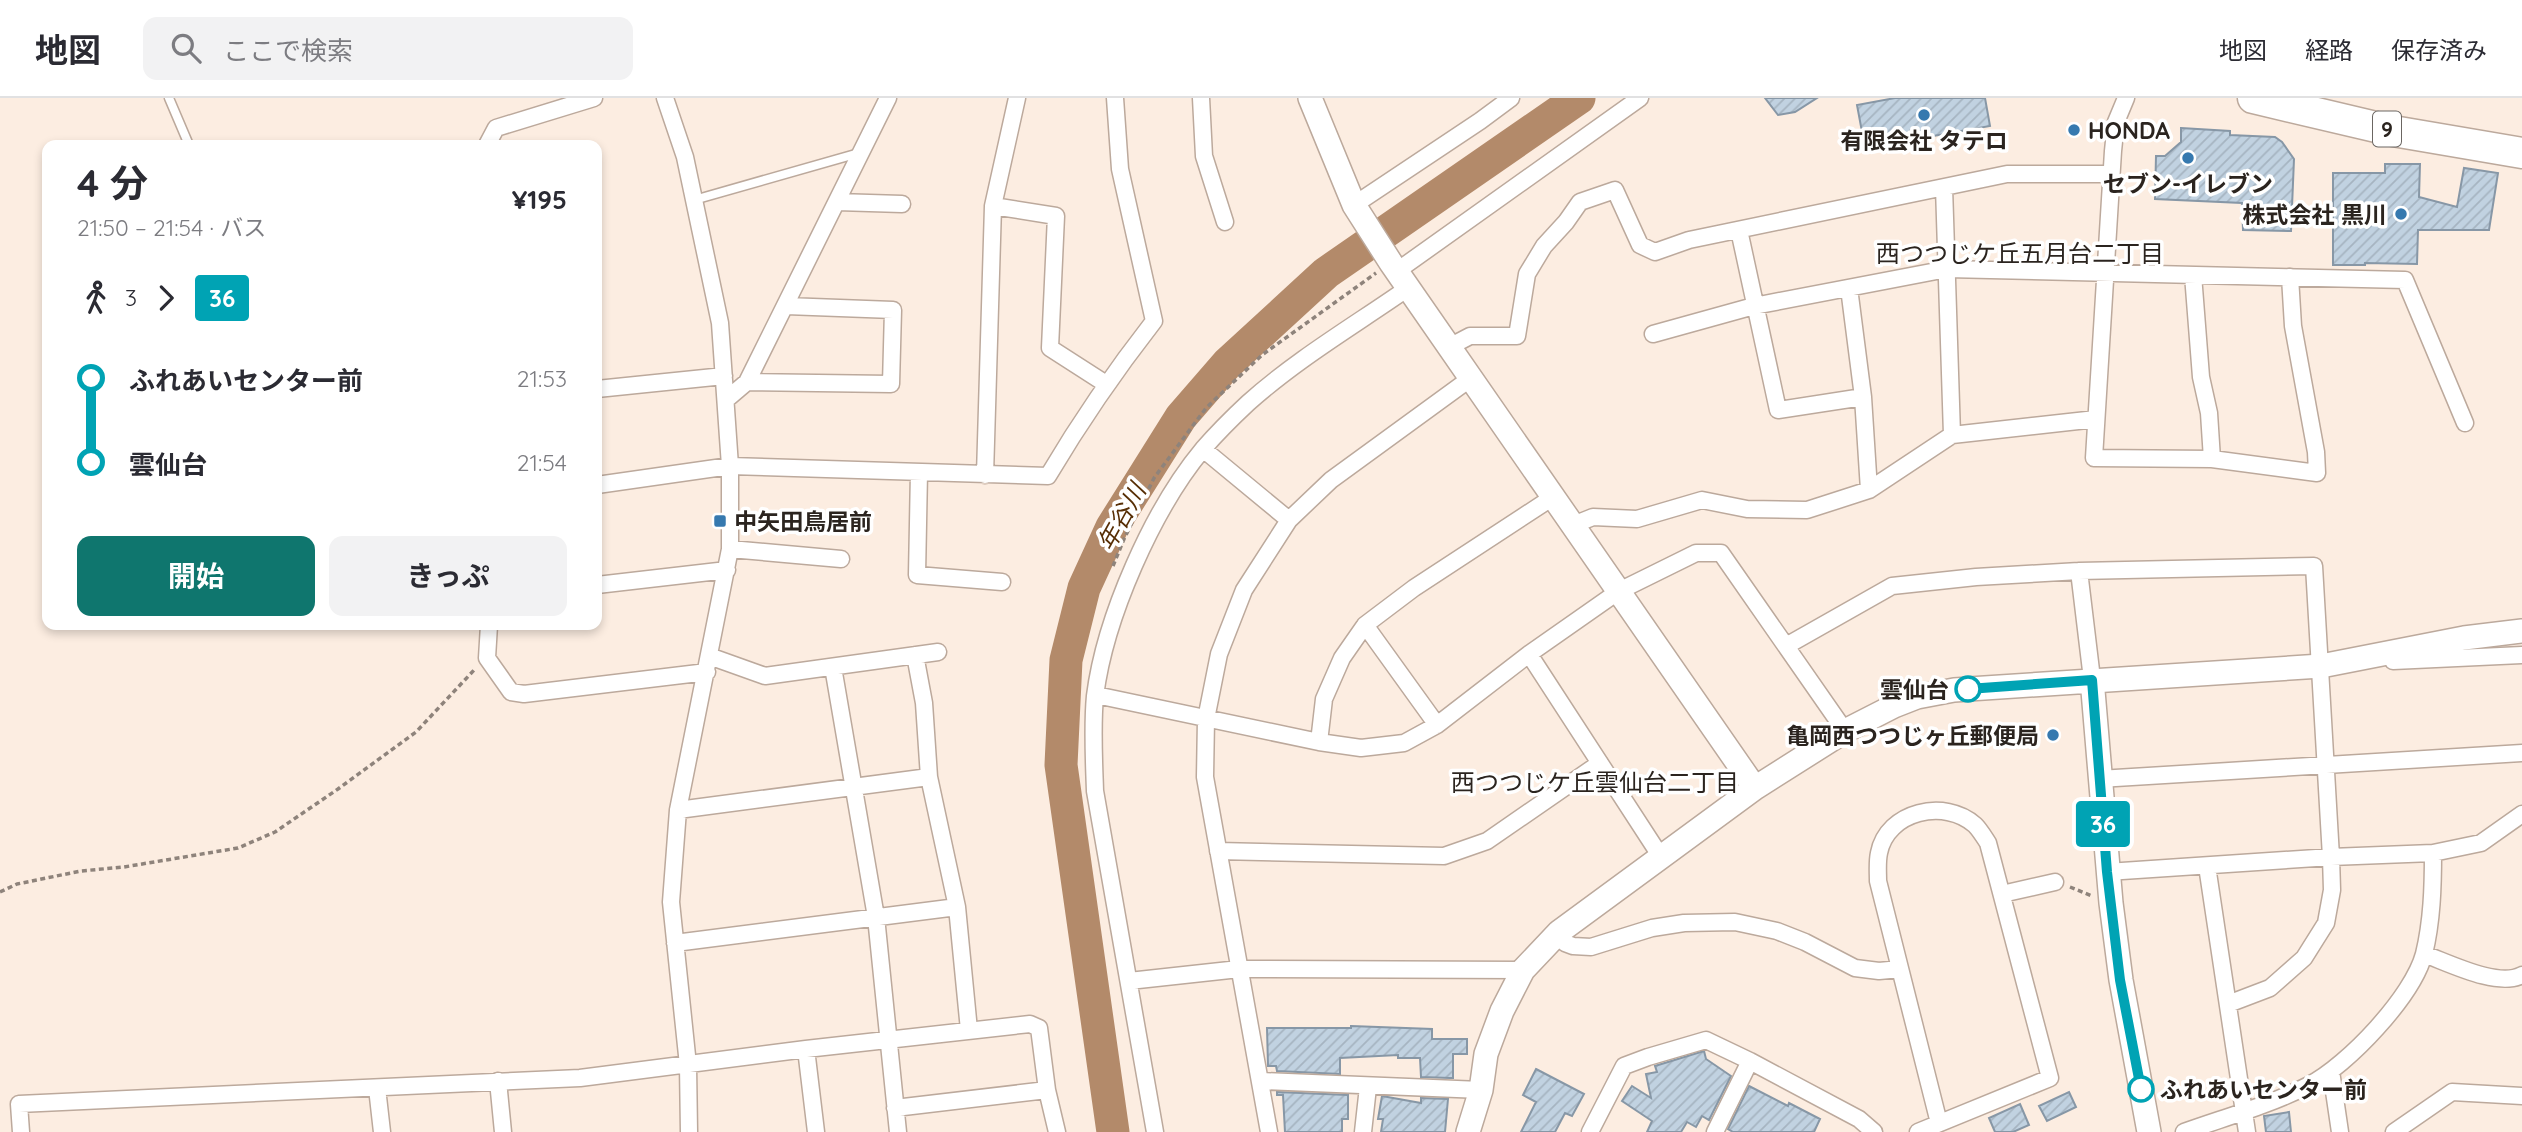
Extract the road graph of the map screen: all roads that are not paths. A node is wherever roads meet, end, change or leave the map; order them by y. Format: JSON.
{"nodes":[{"id":1,"x":169,"y":98,"type":"edge"},
{"id":2,"x":594,"y":98,"type":"edge"},
{"id":3,"x":665,"y":98,"type":"edge"},
{"id":4,"x":888,"y":98,"type":"edge"},
{"id":5,"x":1017,"y":98,"type":"edge"},
{"id":6,"x":1115,"y":98,"type":"edge"},
{"id":7,"x":1201,"y":98,"type":"edge"},
{"id":8,"x":1310,"y":98,"type":"edge"},
{"id":9,"x":1511,"y":98,"type":"edge"},
{"id":10,"x":1640,"y":98,"type":"edge"},
{"id":11,"x":2126,"y":98,"type":"edge"},
{"id":12,"x":2253,"y":98,"type":"edge"},
{"id":13,"x":187,"y":140,"type":"edge"},
{"id":14,"x":490,"y":140,"type":"edge"},
{"id":15,"x":861,"y":152,"type":"junction"},
{"id":16,"x":2522,"y":153,"type":"edge"},
{"id":17,"x":2111,"y":174,"type":"junction"},
{"id":18,"x":1944,"y":187,"type":"junction"},
{"id":19,"x":694,"y":200,"type":"junction"},
{"id":20,"x":837,"y":201,"type":"junction"},
{"id":21,"x":902,"y":204,"type":"dead end"},
{"id":22,"x":993,"y":206,"type":"junction"},
{"id":23,"x":1358,"y":210,"type":"junction"},
{"id":24,"x":1224,"y":222,"type":"dead end"},
{"id":25,"x":1739,"y":230,"type":"junction"},
{"id":26,"x":1947,"y":269,"type":"junction"},
{"id":27,"x":1396,"y":270,"type":"junction"},
{"id":28,"x":2105,"y":273,"type":"junction"},
{"id":29,"x":2193,"y":275,"type":"junction"},
{"id":30,"x":2290,"y":277,"type":"junction"},
{"id":31,"x":1849,"y":288,"type":"junction"},
{"id":32,"x":786,"y":306,"type":"junction"},
{"id":33,"x":1754,"y":306,"type":"junction"},
{"id":34,"x":1653,"y":334,"type":"dead end"},
{"id":35,"x":1449,"y":346,"type":"junction"},
{"id":36,"x":724,"y":376,"type":"junction"},
{"id":37,"x":1471,"y":378,"type":"junction"},
{"id":38,"x":747,"y":382,"type":"junction"},
{"id":39,"x":1106,"y":384,"type":"junction"},
{"id":40,"x":602,"y":388,"type":"edge"},
{"id":41,"x":1863,"y":397,"type":"junction"},
{"id":42,"x":727,"y":399,"type":"junction"},
{"id":43,"x":2096,"y":419,"type":"junction"},
{"id":44,"x":2465,"y":423,"type":"dead end"},
{"id":45,"x":1952,"y":435,"type":"junction"},
{"id":46,"x":1203,"y":449,"type":"junction"},
{"id":47,"x":2212,"y":459,"type":"junction"},
{"id":48,"x":730,"y":466,"type":"junction"},
{"id":49,"x":919,"y":472,"type":"junction"},
{"id":50,"x":985,"y":475,"type":"junction"},
{"id":51,"x":602,"y":484,"type":"edge"},
{"id":52,"x":1869,"y":490,"type":"junction"},
{"id":53,"x":1553,"y":497,"type":"junction"},
{"id":54,"x":1289,"y":520,"type":"junction"},
{"id":55,"x":1573,"y":525,"type":"junction"},
{"id":56,"x":730,"y":549,"type":"junction"},
{"id":57,"x":841,"y":559,"type":"dead end"},
{"id":58,"x":727,"y":570,"type":"junction"},
{"id":59,"x":2079,"y":571,"type":"junction"},
{"id":60,"x":1002,"y":582,"type":"dead end"},
{"id":61,"x":602,"y":584,"type":"edge"},
{"id":62,"x":1619,"y":591,"type":"junction"},
{"id":63,"x":1365,"y":625,"type":"junction"},
{"id":64,"x":489,"y":630,"type":"edge"},
{"id":65,"x":2522,"y":631,"type":"edge"},
{"id":66,"x":1786,"y":646,"type":"junction"},
{"id":67,"x":938,"y":652,"type":"dead end"},
{"id":68,"x":1529,"y":654,"type":"junction"},
{"id":69,"x":915,"y":655,"type":"junction"},
{"id":70,"x":2522,"y":655,"type":"edge"},
{"id":71,"x":708,"y":664,"type":"junction"},
{"id":72,"x":2321,"y":666,"type":"junction"},
{"id":73,"x":833,"y":667,"type":"junction"},
{"id":74,"x":2092,"y":680,"type":"junction"},
{"id":75,"x":1096,"y":695,"type":"junction"},
{"id":76,"x":1206,"y":719,"type":"junction"},
{"id":77,"x":1437,"y":724,"type":"junction"},
{"id":78,"x":1845,"y":731,"type":"junction"},
{"id":79,"x":1319,"y":742,"type":"junction"},
{"id":80,"x":2522,"y":754,"type":"edge"},
{"id":81,"x":1600,"y":763,"type":"junction"},
{"id":82,"x":2326,"y":765,"type":"junction"},
{"id":83,"x":929,"y":777,"type":"junction"},
{"id":84,"x":2099,"y":779,"type":"junction"},
{"id":85,"x":854,"y":787,"type":"junction"},
{"id":86,"x":1755,"y":788,"type":"junction"},
{"id":87,"x":678,"y":810,"type":"junction"},
{"id":88,"x":2522,"y":814,"type":"edge"},
{"id":89,"x":1218,"y":851,"type":"junction"},
{"id":90,"x":2433,"y":853,"type":"junction"},
{"id":91,"x":1661,"y":857,"type":"junction"},
{"id":92,"x":2331,"y":857,"type":"junction"},
{"id":93,"x":2207,"y":866,"type":"junction"},
{"id":94,"x":2107,"y":872,"type":"junction"},
{"id":95,"x":2055,"y":882,"type":"road end"},
{"id":96,"x":2002,"y":894,"type":"junction"},
{"id":97,"x":957,"y":907,"type":"junction"},
{"id":98,"x":876,"y":917,"type":"junction"},
{"id":99,"x":1559,"y":932,"type":"junction"},
{"id":100,"x":675,"y":943,"type":"junction"},
{"id":101,"x":2424,"y":954,"type":"junction"},
{"id":102,"x":1240,"y":969,"type":"junction"},
{"id":103,"x":1900,"y":969,"type":"junction"},
{"id":104,"x":1523,"y":970,"type":"junction"},
{"id":105,"x":2522,"y":975,"type":"edge"},
{"id":106,"x":1129,"y":981,"type":"junction"},
{"id":107,"x":2228,"y":1004,"type":"junction"},
{"id":108,"x":969,"y":1030,"type":"junction"},
{"id":109,"x":888,"y":1040,"type":"junction"},
{"id":110,"x":806,"y":1049,"type":"junction"},
{"id":111,"x":1750,"y":1061,"type":"junction"},
{"id":112,"x":688,"y":1065,"type":"junction"},
{"id":113,"x":2331,"y":1071,"type":"junction"},
{"id":114,"x":498,"y":1081,"type":"junction"},
{"id":115,"x":1261,"y":1081,"type":"junction"},
{"id":116,"x":1368,"y":1087,"type":"junction"},
{"id":117,"x":376,"y":1088,"type":"junction"},
{"id":118,"x":1046,"y":1090,"type":"junction"},
{"id":119,"x":1481,"y":1090,"type":"junction"},
{"id":120,"x":2522,"y":1096,"type":"edge"},
{"id":121,"x":895,"y":1108,"type":"junction"},
{"id":122,"x":2244,"y":1111,"type":"junction"},
{"id":123,"x":1940,"y":1123,"type":"junction"},
{"id":124,"x":22,"y":1132,"type":"edge"},
{"id":125,"x":382,"y":1132,"type":"edge"},
{"id":126,"x":503,"y":1132,"type":"edge"},
{"id":127,"x":689,"y":1132,"type":"edge"},
{"id":128,"x":816,"y":1132,"type":"edge"},
{"id":129,"x":898,"y":1132,"type":"edge"},
{"id":130,"x":1057,"y":1132,"type":"edge"},
{"id":131,"x":1155,"y":1132,"type":"edge"},
{"id":132,"x":1269,"y":1132,"type":"edge"},
{"id":133,"x":1363,"y":1132,"type":"edge"},
{"id":134,"x":1468,"y":1132,"type":"edge"},
{"id":135,"x":1590,"y":1132,"type":"edge"},
{"id":136,"x":1715,"y":1132,"type":"edge"},
{"id":137,"x":1874,"y":1132,"type":"edge"},
{"id":138,"x":1918,"y":1132,"type":"edge"},
{"id":139,"x":2149,"y":1132,"type":"edge"},
{"id":140,"x":2184,"y":1132,"type":"edge"},
{"id":141,"x":2247,"y":1132,"type":"edge"},
{"id":142,"x":2340,"y":1132,"type":"edge"},
{"id":143,"x":2395,"y":1132,"type":"edge"}],
"edges":[{"from":1,"to":13,"type":"lane"},
{"from":2,"to":14,"type":"street"},
{"from":3,"to":19,"type":"street"},
{"from":4,"to":15,"type":"street"},
{"from":5,"to":22,"type":"street"},
{"from":6,"to":39,"type":"street"},
{"from":7,"to":24,"type":"street"},
{"from":8,"to":23,"type":"street"},
{"from":9,"to":23,"type":"street"},
{"from":10,"to":27,"type":"street"},
{"from":11,"to":17,"type":"street"},
{"from":12,"to":16,"type":"highway","number":"9"},
{"from":15,"to":19,"type":"lane"},
{"from":15,"to":20,"type":"street"},
{"from":17,"to":18,"type":"street"},
{"from":17,"to":28,"type":"street"},
{"from":18,"to":25,"type":"street"},
{"from":18,"to":26,"type":"street"},
{"from":19,"to":36,"type":"street"},
{"from":20,"to":21,"type":"street"},
{"from":20,"to":32,"type":"street"},
{"from":22,"to":39,"type":"street"},
{"from":22,"to":50,"type":"street"},
{"from":23,"to":27,"type":"street"},
{"from":25,"to":33,"type":"street"},
{"from":25,"to":35,"type":"street"},
{"from":26,"to":28,"type":"street"},
{"from":26,"to":31,"type":"street"},
{"from":26,"to":45,"type":"street"},
{"from":27,"to":35,"type":"street"},
{"from":27,"to":46,"type":"street"},
{"from":28,"to":29,"type":"street"},
{"from":28,"to":43,"type":"street"},
{"from":29,"to":30,"type":"street"},
{"from":29,"to":47,"type":"street"},
{"from":30,"to":44,"type":"street"},
{"from":30,"to":47,"type":"street"},
{"from":31,"to":33,"type":"street"},
{"from":31,"to":41,"type":"street"},
{"from":32,"to":38,"type":"street"},
{"from":32,"to":38,"type":"street"},
{"from":33,"to":34,"type":"street"},
{"from":33,"to":41,"type":"street"},
{"from":35,"to":37,"type":"street"},
{"from":36,"to":40,"type":"street"},
{"from":36,"to":42,"type":"street"},
{"from":37,"to":53,"type":"street"},
{"from":37,"to":54,"type":"street"},
{"from":38,"to":42,"type":"street"},
{"from":39,"to":50,"type":"street"},
{"from":41,"to":52,"type":"street"},
{"from":42,"to":48,"type":"street"},
{"from":43,"to":45,"type":"street"},
{"from":43,"to":47,"type":"street"},
{"from":45,"to":52,"type":"street"},
{"from":46,"to":54,"type":"street"},
{"from":46,"to":75,"type":"street"},
{"from":48,"to":49,"type":"street"},
{"from":48,"to":51,"type":"street"},
{"from":48,"to":56,"type":"street"},
{"from":49,"to":50,"type":"street"},
{"from":49,"to":60,"type":"street"},
{"from":52,"to":55,"type":"street"},
{"from":53,"to":55,"type":"street"},
{"from":53,"to":63,"type":"street"},
{"from":54,"to":76,"type":"street"},
{"from":55,"to":62,"type":"street"},
{"from":56,"to":57,"type":"street"},
{"from":56,"to":58,"type":"street"},
{"from":58,"to":61,"type":"street"},
{"from":58,"to":71,"type":"street"},
{"from":59,"to":66,"type":"street"},
{"from":59,"to":72,"type":"street"},
{"from":59,"to":74,"type":"street"},
{"from":62,"to":66,"type":"street"},
{"from":62,"to":68,"type":"street"},
{"from":62,"to":86,"type":"street"},
{"from":63,"to":77,"type":"street"},
{"from":63,"to":79,"type":"street"},
{"from":64,"to":71,"type":"street"},
{"from":65,"to":72,"type":"street"},
{"from":66,"to":78,"type":"street"},
{"from":67,"to":69,"type":"street"},
{"from":68,"to":77,"type":"street"},
{"from":68,"to":81,"type":"street"},
{"from":69,"to":73,"type":"street"},
{"from":69,"to":83,"type":"street"},
{"from":70,"to":72,"type":"street"},
{"from":71,"to":73,"type":"street"},
{"from":71,"to":87,"type":"street"},
{"from":72,"to":74,"type":"street"},
{"from":72,"to":82,"type":"street"},
{"from":73,"to":85,"type":"street"},
{"from":74,"to":78,"type":"street"},
{"from":74,"to":84,"type":"street"},
{"from":75,"to":76,"type":"street"},
{"from":75,"to":106,"type":"street"},
{"from":76,"to":79,"type":"street"},
{"from":76,"to":89,"type":"street"},
{"from":77,"to":79,"type":"street"},
{"from":78,"to":86,"type":"street"},
{"from":80,"to":82,"type":"street"},
{"from":81,"to":89,"type":"street"},
{"from":81,"to":91,"type":"street"},
{"from":82,"to":84,"type":"street"},
{"from":82,"to":92,"type":"street"},
{"from":83,"to":85,"type":"street"},
{"from":83,"to":97,"type":"street"},
{"from":84,"to":94,"type":"street"},
{"from":85,"to":87,"type":"street"},
{"from":85,"to":98,"type":"street"},
{"from":86,"to":91,"type":"street"},
{"from":87,"to":100,"type":"street"},
{"from":88,"to":90,"type":"street"},
{"from":89,"to":102,"type":"street"},
{"from":90,"to":92,"type":"street"},
{"from":90,"to":101,"type":"street"},
{"from":91,"to":99,"type":"street"},
{"from":92,"to":93,"type":"street"},
{"from":92,"to":107,"type":"street"},
{"from":93,"to":94,"type":"street"},
{"from":93,"to":107,"type":"street"},
{"from":94,"to":139,"type":"street"},
{"from":95,"to":96,"type":"street"},
{"from":96,"to":103,"type":"street"},
{"from":96,"to":123,"type":"street"},
{"from":97,"to":98,"type":"street"},
{"from":97,"to":108,"type":"street"},
{"from":98,"to":100,"type":"street"},
{"from":98,"to":109,"type":"street"},
{"from":99,"to":103,"type":"street"},
{"from":99,"to":104,"type":"street"},
{"from":100,"to":112,"type":"street"},
{"from":101,"to":105,"type":"street"},
{"from":101,"to":113,"type":"street"},
{"from":102,"to":104,"type":"street"},
{"from":102,"to":106,"type":"street"},
{"from":102,"to":115,"type":"street"},
{"from":103,"to":123,"type":"street"},
{"from":104,"to":119,"type":"street"},
{"from":106,"to":131,"type":"street"},
{"from":107,"to":122,"type":"street"},
{"from":108,"to":109,"type":"street"},
{"from":108,"to":118,"type":"street"},
{"from":109,"to":110,"type":"street"},
{"from":109,"to":121,"type":"street"},
{"from":110,"to":112,"type":"street"},
{"from":110,"to":128,"type":"street"},
{"from":111,"to":135,"type":"street"},
{"from":111,"to":136,"type":"street"},
{"from":111,"to":137,"type":"street"},
{"from":112,"to":114,"type":"street"},
{"from":112,"to":127,"type":"street"},
{"from":113,"to":122,"type":"street"},
{"from":113,"to":142,"type":"street"},
{"from":114,"to":117,"type":"street"},
{"from":114,"to":126,"type":"street"},
{"from":115,"to":116,"type":"street"},
{"from":115,"to":132,"type":"street"},
{"from":116,"to":119,"type":"street"},
{"from":116,"to":133,"type":"street"},
{"from":117,"to":124,"type":"street"},
{"from":117,"to":125,"type":"street"},
{"from":118,"to":121,"type":"street"},
{"from":118,"to":130,"type":"street"},
{"from":119,"to":134,"type":"street"},
{"from":120,"to":143,"type":"street"},
{"from":121,"to":129,"type":"street"},
{"from":122,"to":140,"type":"street"},
{"from":122,"to":141,"type":"street"},
{"from":123,"to":138,"type":"street"}]}
